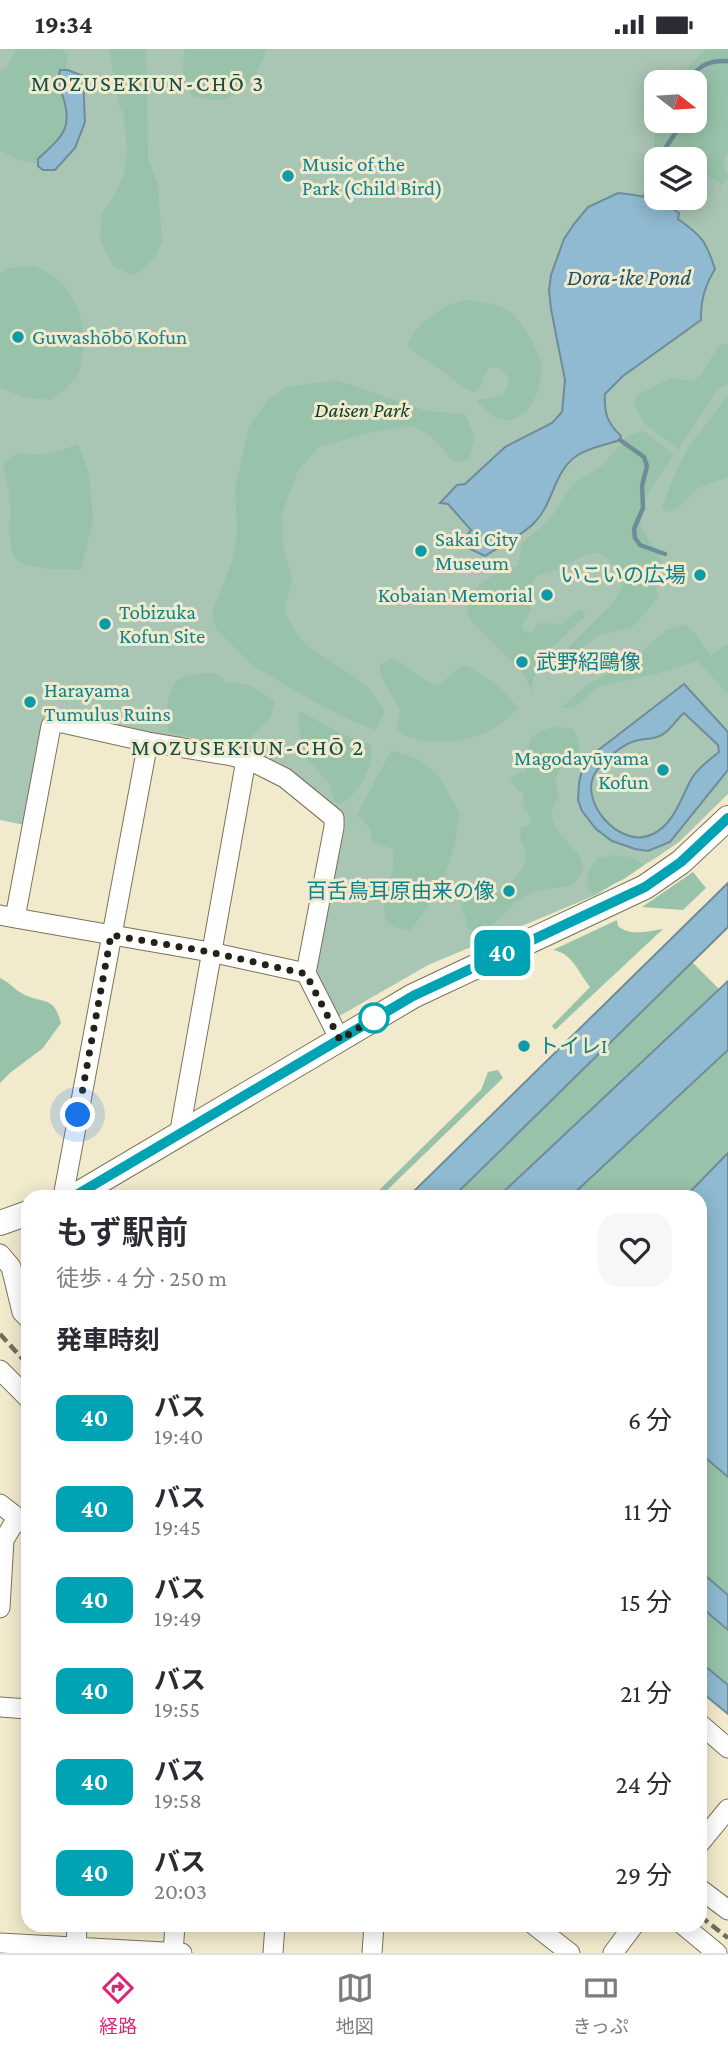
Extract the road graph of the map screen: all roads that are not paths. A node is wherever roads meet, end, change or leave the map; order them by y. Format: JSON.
{"nodes":[{"id":1,"x":148,"y":742,"type":"junction"},
{"id":2,"x":246,"y":760,"type":"junction"},
{"id":3,"x":728,"y":818,"type":"edge"},
{"id":4,"x":8,"y":916,"type":"edge"},
{"id":5,"x":111,"y":935,"type":"junction"},
{"id":6,"x":210,"y":952,"type":"junction"},
{"id":7,"x":306,"y":974,"type":"junction"},
{"id":8,"x":340,"y":1040,"type":"junction"},
{"id":9,"x":179,"y":1136,"type":"junction"},
{"id":10,"x":64,"y":1190,"type":"edge"},
{"id":11,"x":85,"y":1190,"type":"edge"},
{"id":12,"x":21,"y":1216,"type":"edge"},
{"id":13,"x":0,"y":1223,"type":"edge"},
{"id":14,"x":0,"y":1254,"type":"edge"},
{"id":15,"x":21,"y":1308,"type":"edge"},
{"id":16,"x":0,"y":1370,"type":"edge"},
{"id":17,"x":21,"y":1391,"type":"edge"},
{"id":18,"x":0,"y":1504,"type":"edge"},
{"id":19,"x":21,"y":1520,"type":"edge"},
{"id":20,"x":21,"y":1524,"type":"edge"},
{"id":21,"x":0,"y":1608,"type":"edge"},
{"id":22,"x":0,"y":1707,"type":"edge"},
{"id":23,"x":21,"y":1708,"type":"edge"},
{"id":24,"x":707,"y":1730,"type":"edge"},
{"id":25,"x":728,"y":1748,"type":"edge"},
{"id":26,"x":728,"y":1809,"type":"edge"},
{"id":27,"x":707,"y":1834,"type":"edge"},
{"id":28,"x":707,"y":1894,"type":"edge"},
{"id":29,"x":728,"y":1910,"type":"edge"},
{"id":30,"x":77,"y":1932,"type":"edge"},
{"id":31,"x":174,"y":1932,"type":"edge"},
{"id":32,"x":274,"y":1932,"type":"edge"},
{"id":33,"x":374,"y":1932,"type":"edge"},
{"id":34,"x":543,"y":1932,"type":"edge"},
{"id":35,"x":629,"y":1932,"type":"edge"},
{"id":36,"x":692,"y":1932,"type":"edge"},
{"id":37,"x":0,"y":1943,"type":"edge"},
{"id":38,"x":76,"y":1950,"type":"edge"},
{"id":39,"x":173,"y":1953,"type":"edge"},
{"id":40,"x":182,"y":1953,"type":"edge"},
{"id":41,"x":273,"y":1953,"type":"edge"},
{"id":42,"x":372,"y":1953,"type":"edge"},
{"id":43,"x":570,"y":1953,"type":"edge"},
{"id":44,"x":613,"y":1953,"type":"edge"},
{"id":45,"x":717,"y":1953,"type":"edge"}],
"edges":[{"from":1,"to":2,"type":"street"},
{"from":1,"to":4,"type":"street"},
{"from":1,"to":5,"type":"street"},
{"from":2,"to":6,"type":"street"},
{"from":2,"to":7,"type":"street"},
{"from":3,"to":8,"type":"main road"},
{"from":4,"to":5,"type":"street"},
{"from":5,"to":6,"type":"street"},
{"from":5,"to":10,"type":"street"},
{"from":6,"to":7,"type":"street"},
{"from":6,"to":9,"type":"street"},
{"from":7,"to":8,"type":"street"},
{"from":8,"to":9,"type":"main road"},
{"from":9,"to":11,"type":"main road"},
{"from":12,"to":13,"type":"main road"},
{"from":14,"to":15,"type":"street"},
{"from":16,"to":17,"type":"street"},
{"from":18,"to":19,"type":"street"},
{"from":20,"to":21,"type":"street"},
{"from":22,"to":23,"type":"street"},
{"from":24,"to":25,"type":"street"},
{"from":26,"to":27,"type":"street"},
{"from":28,"to":29,"type":"street"},
{"from":30,"to":38,"type":"street"},
{"from":31,"to":39,"type":"street"},
{"from":32,"to":41,"type":"street"},
{"from":33,"to":42,"type":"street"},
{"from":34,"to":43,"type":"street"},
{"from":35,"to":44,"type":"street"},
{"from":36,"to":45,"type":"street"},
{"from":37,"to":38,"type":"street"},
{"from":38,"to":39,"type":"street"},
{"from":39,"to":40,"type":"street"}]}
